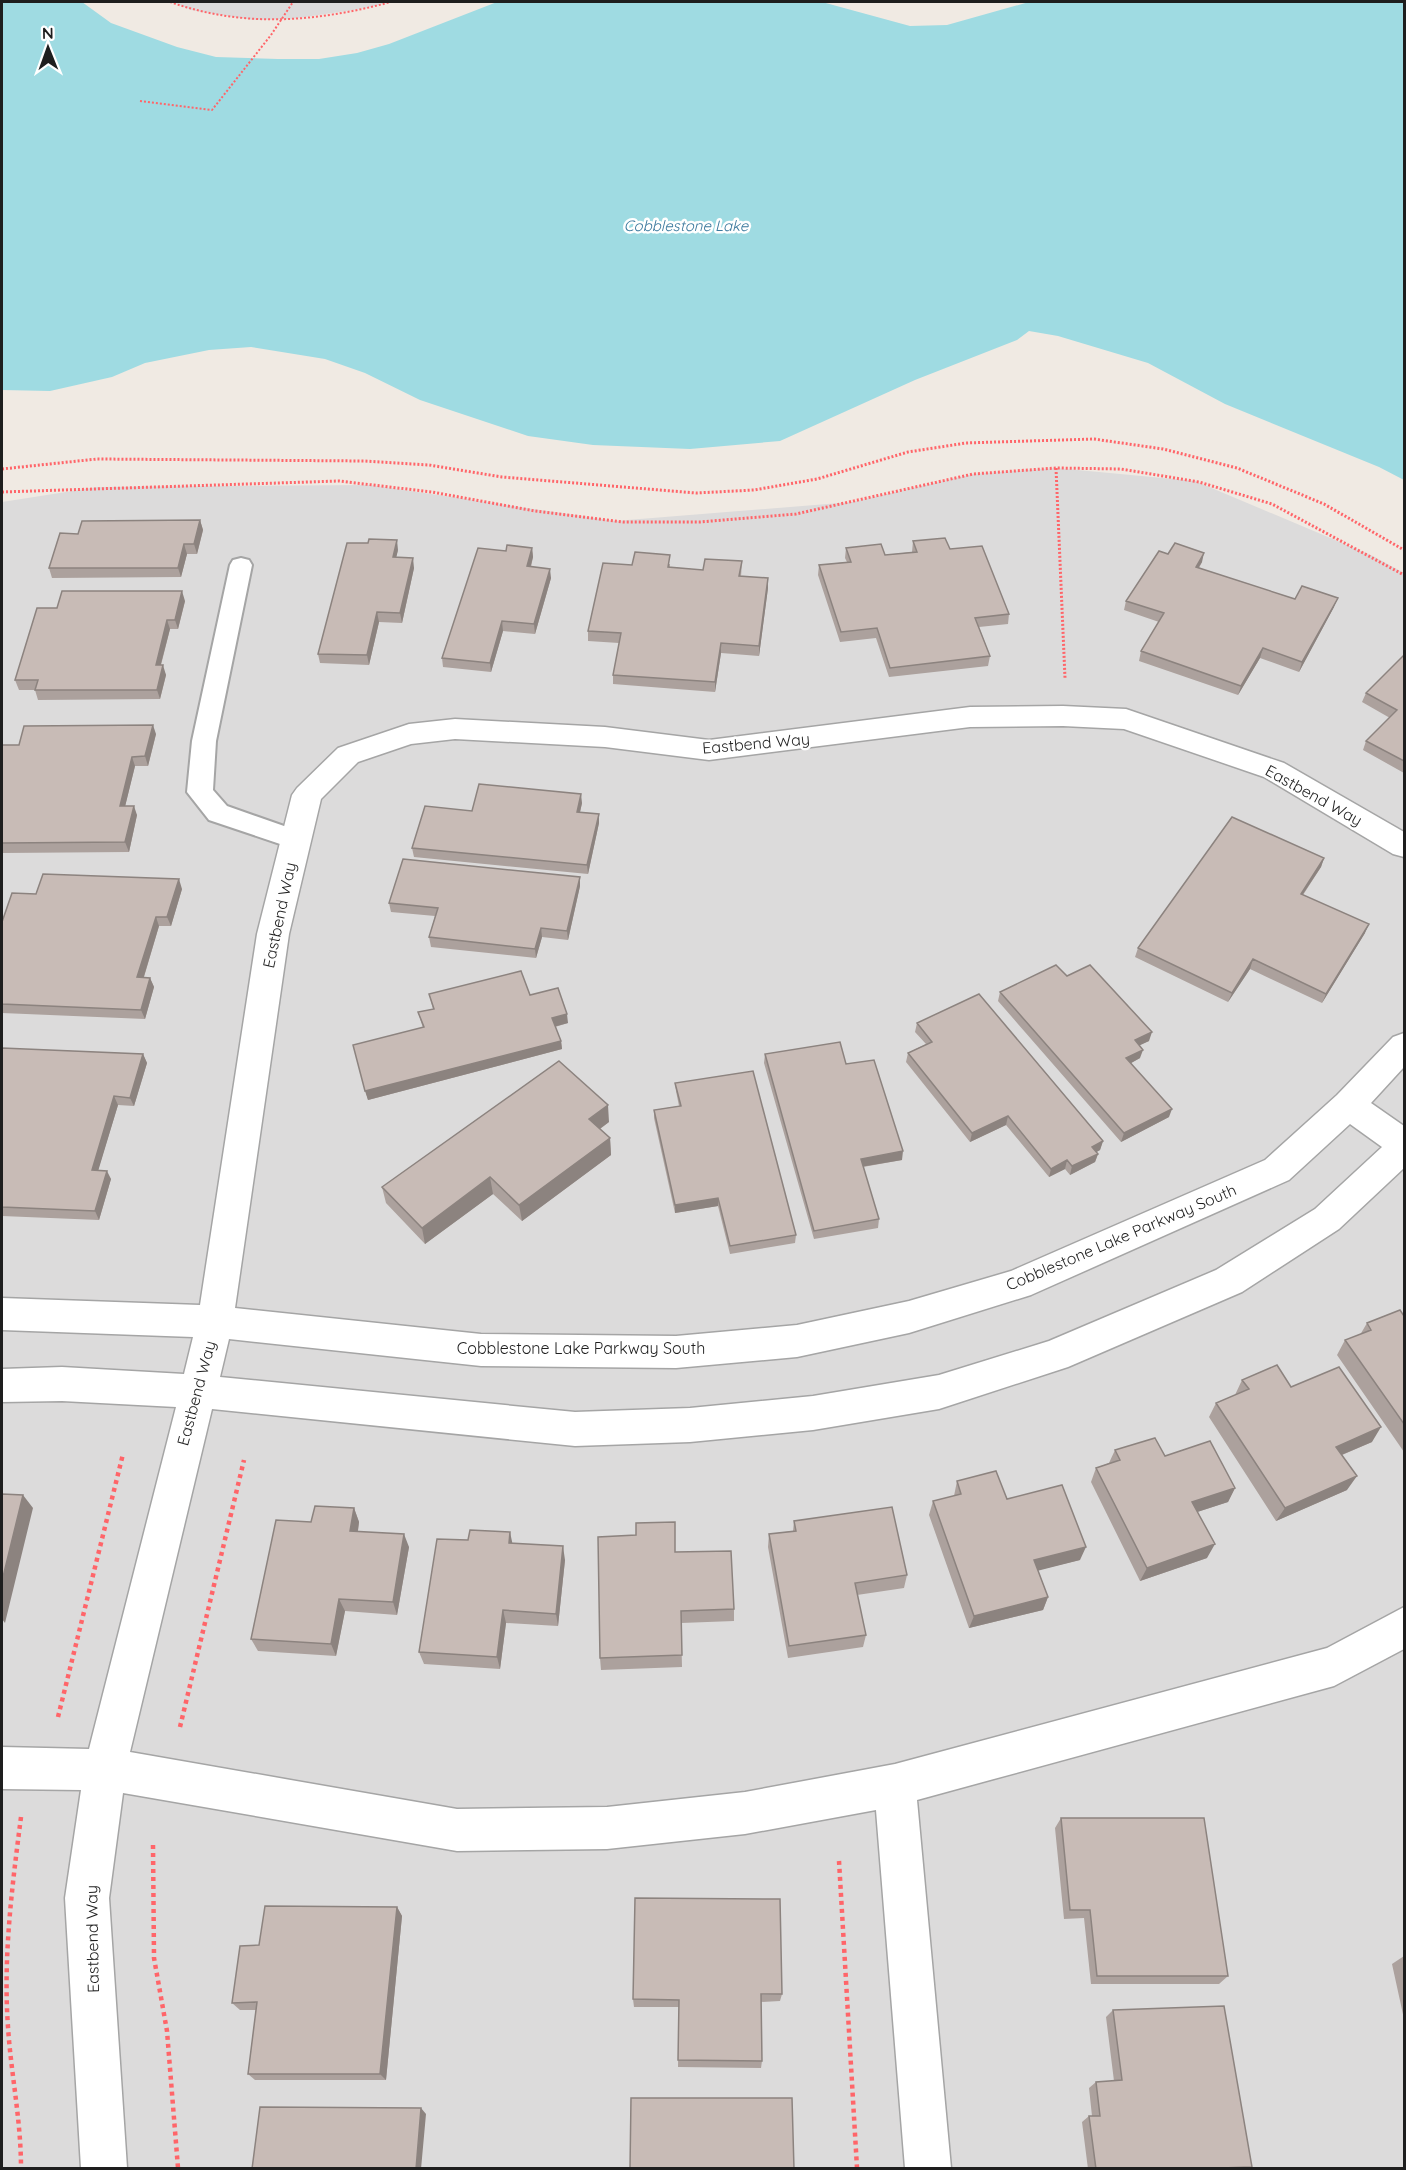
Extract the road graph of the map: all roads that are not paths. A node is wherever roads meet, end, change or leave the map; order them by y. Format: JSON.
{"nodes":[{"id":1,"x":241,"y":565,"type":"dead end"},
{"id":2,"x":295,"y":840,"type":"junction"},
{"id":3,"x":1404,"y":846,"type":"edge"},
{"id":4,"x":1404,"y":1046,"type":"edge"},
{"id":5,"x":1349,"y":1105,"type":"junction"},
{"id":6,"x":1404,"y":1145,"type":"edge"},
{"id":7,"x":2,"y":1314,"type":"edge"},
{"id":8,"x":215,"y":1322,"type":"junction"},
{"id":9,"x":2,"y":1385,"type":"edge"},
{"id":10,"x":196,"y":1391,"type":"junction"},
{"id":11,"x":1404,"y":1627,"type":"edge"},
{"id":12,"x":2,"y":1768,"type":"edge"},
{"id":13,"x":105,"y":1770,"type":"junction"},
{"id":14,"x":895,"y":1785,"type":"junction"},
{"id":15,"x":104,"y":2169,"type":"edge"},
{"id":16,"x":928,"y":2169,"type":"edge"}],
"edges":[{"from":1,"to":2,"type":"lane"},
{"from":2,"to":3,"type":"street","name":"Eastbend Way"},
{"from":2,"to":8,"type":"street","name":"Eastbend Way"},
{"from":4,"to":5,"type":"street","name":"Cobblestone Lake Parkway South"},
{"from":5,"to":6,"type":"street"},
{"from":5,"to":8,"type":"street","name":"Cobblestone Lake Parkway South"},
{"from":6,"to":10,"type":"street"},
{"from":7,"to":8,"type":"street","name":"Cobblestone Lake Parkway South"},
{"from":8,"to":10,"type":"street","name":"Eastbend Way"},
{"from":9,"to":10,"type":"street"},
{"from":10,"to":13,"type":"street","name":"Eastbend Way"},
{"from":11,"to":14,"type":"street"},
{"from":12,"to":13,"type":"street"},
{"from":13,"to":14,"type":"street"},
{"from":13,"to":15,"type":"street","name":"Eastbend Way"},
{"from":14,"to":16,"type":"street"}]}
